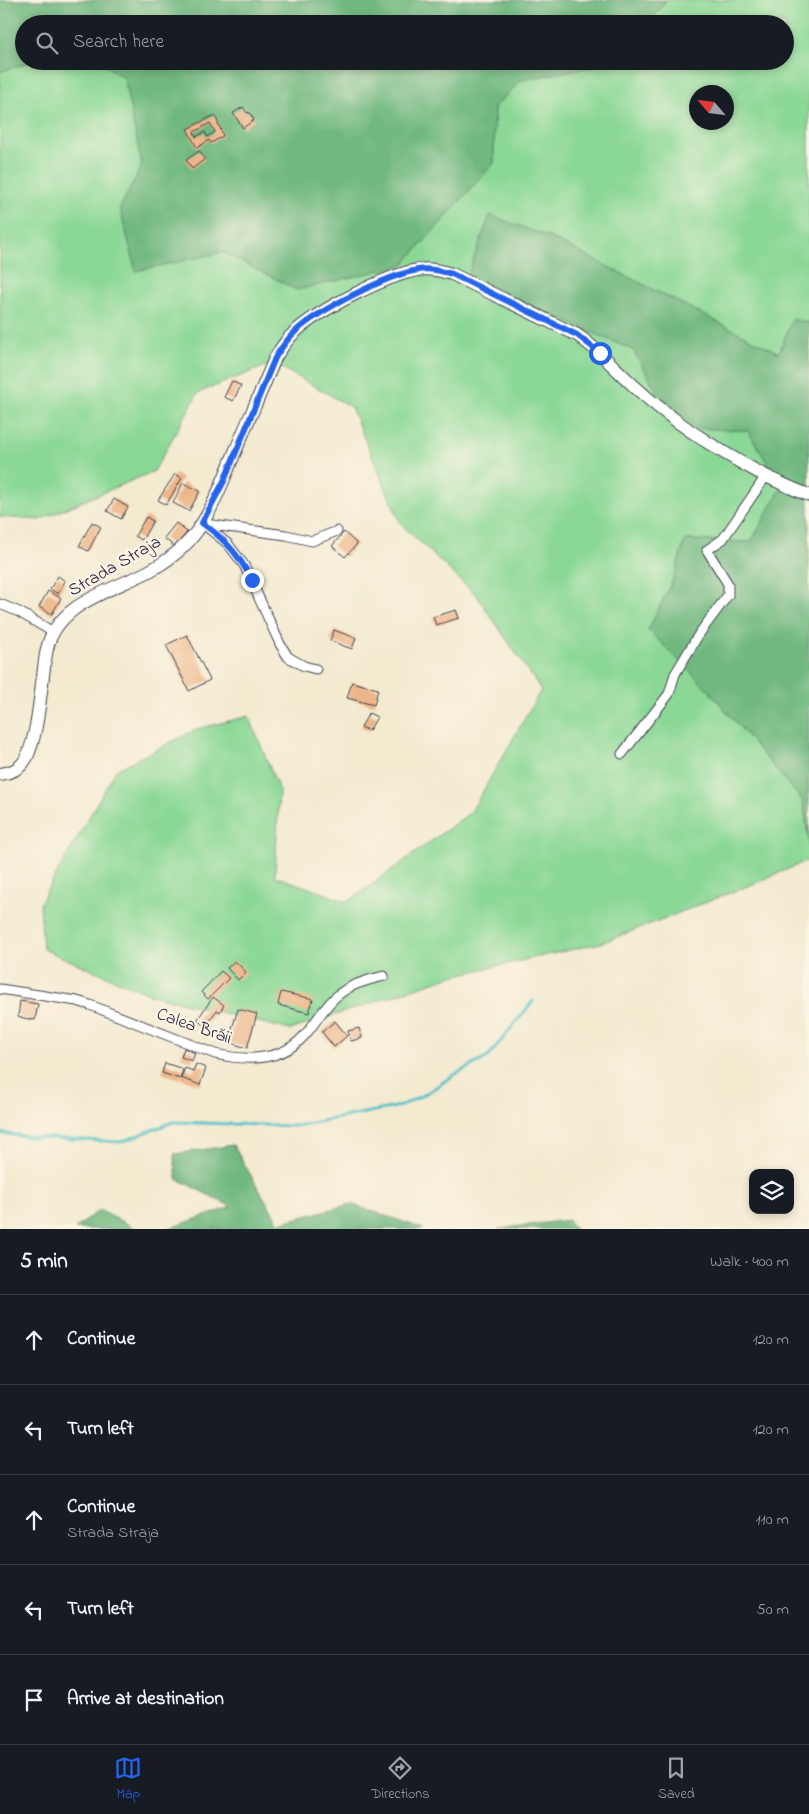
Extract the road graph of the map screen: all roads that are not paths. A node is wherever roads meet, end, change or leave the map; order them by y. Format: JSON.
{"nodes":[{"id":1,"x":766,"y":476,"type":"junction"},
{"id":2,"x":809,"y":495,"type":"edge"},
{"id":3,"x":202,"y":523,"type":"junction"},
{"id":4,"x":337,"y":531,"type":"dead end"},
{"id":5,"x":0,"y":604,"type":"edge"},
{"id":6,"x":53,"y":632,"type":"junction"},
{"id":7,"x":316,"y":669,"type":"dead end"},
{"id":8,"x":622,"y":754,"type":"dead end"},
{"id":9,"x":0,"y":774,"type":"edge"},
{"id":10,"x":384,"y":976,"type":"dead end"},
{"id":11,"x":0,"y":989,"type":"edge"}],
"edges":[{"from":1,"to":2,"type":"main road","name":"Strada Straja"},
{"from":1,"to":3,"type":"main road","name":"Strada Straja"},
{"from":1,"to":8,"type":"street"},
{"from":3,"to":4,"type":"street"},
{"from":3,"to":6,"type":"main road","name":"Strada Straja"},
{"from":3,"to":7,"type":"street"},
{"from":5,"to":6,"type":"street"},
{"from":6,"to":9,"type":"main road","name":"Strada Straja"},
{"from":10,"to":11,"type":"street","name":"Calea Brăii"}]}
